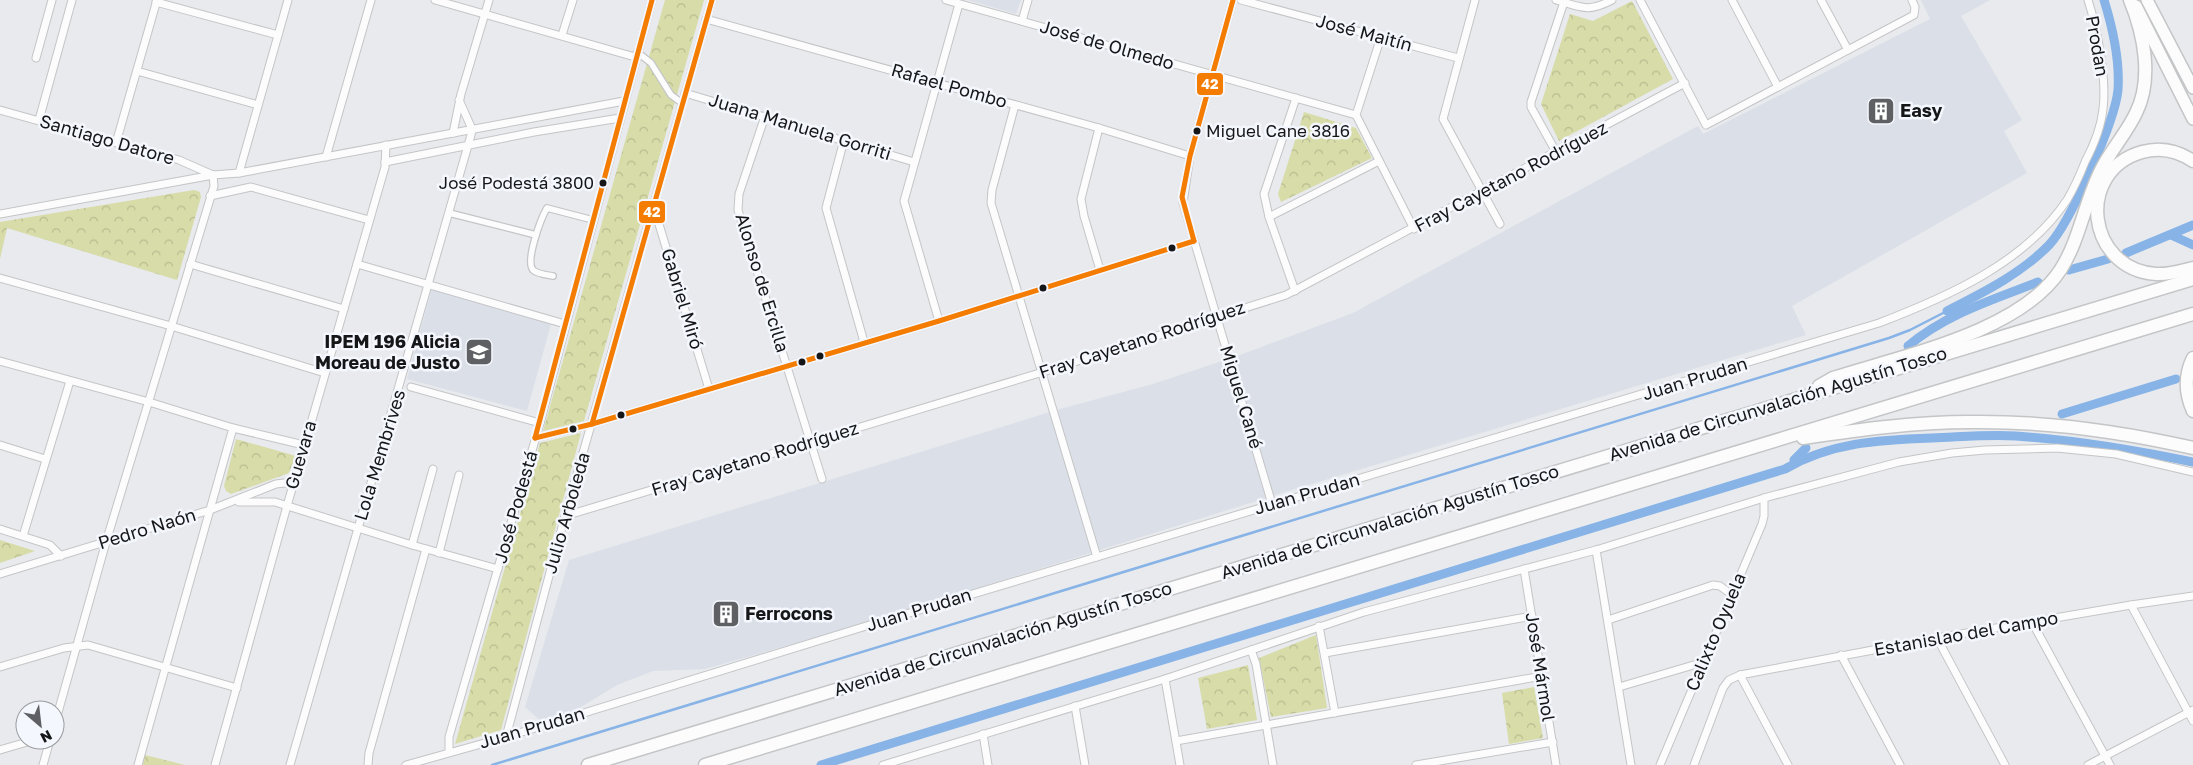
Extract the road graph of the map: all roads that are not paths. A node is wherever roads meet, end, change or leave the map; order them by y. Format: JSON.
{"nodes":[{"id":1,"x":52,"y":0,"type":"edge"},
{"id":2,"x":72,"y":0,"type":"edge"},
{"id":3,"x":288,"y":0,"type":"edge"},
{"id":4,"x":371,"y":0,"type":"edge"},
{"id":5,"x":435,"y":0,"type":"edge"},
{"id":6,"x":489,"y":0,"type":"edge"},
{"id":7,"x":573,"y":0,"type":"edge"},
{"id":8,"x":652,"y":0,"type":"edge"},
{"id":9,"x":712,"y":0,"type":"edge"},
{"id":10,"x":946,"y":0,"type":"edge"},
{"id":11,"x":1028,"y":0,"type":"edge"},
{"id":12,"x":1233,"y":0,"type":"edge"},
{"id":13,"x":1242,"y":0,"type":"edge"},
{"id":14,"x":1474,"y":0,"type":"edge"},
{"id":15,"x":1556,"y":0,"type":"edge"},
{"id":16,"x":1612,"y":0,"type":"edge"},
{"id":17,"x":1640,"y":0,"type":"edge"},
{"id":18,"x":1732,"y":0,"type":"edge"},
{"id":19,"x":1822,"y":0,"type":"edge"},
{"id":20,"x":1912,"y":0,"type":"edge"},
{"id":21,"x":2088,"y":0,"type":"edge"},
{"id":22,"x":2132,"y":0,"type":"edge"},
{"id":23,"x":2147,"y":0,"type":"edge"},
{"id":24,"x":156,"y":1,"type":"edge"},
{"id":25,"x":1564,"y":2,"type":"junction"},
{"id":26,"x":959,"y":4,"type":"junction"},
{"id":27,"x":485,"y":14,"type":"junction"},
{"id":28,"x":706,"y":19,"type":"junction"},
{"id":29,"x":1022,"y":21,"type":"junction"},
{"id":30,"x":278,"y":35,"type":"junction"},
{"id":31,"x":562,"y":35,"type":"junction"},
{"id":32,"x":1381,"y":37,"type":"junction"},
{"id":33,"x":1848,"y":50,"type":"junction"},
{"id":34,"x":636,"y":55,"type":"junction"},
{"id":35,"x":36,"y":58,"type":"dead end"},
{"id":36,"x":1458,"y":58,"type":"junction"},
{"id":37,"x":137,"y":71,"type":"junction"},
{"id":38,"x":1213,"y":75,"type":"junction"},
{"id":39,"x":938,"y":83,"type":"junction"},
{"id":40,"x":1685,"y":83,"type":"junction"},
{"id":41,"x":1778,"y":87,"type":"junction"},
{"id":42,"x":2193,"y":88,"type":"edge"},
{"id":43,"x":2104,"y":92,"type":"joint"},
{"id":44,"x":685,"y":93,"type":"junction"},
{"id":45,"x":1296,"y":98,"type":"junction"},
{"id":46,"x":460,"y":100,"type":"junction"},
{"id":47,"x":624,"y":101,"type":"junction"},
{"id":48,"x":682,"y":103,"type":"junction"},
{"id":49,"x":258,"y":105,"type":"junction"},
{"id":50,"x":1015,"y":105,"type":"junction"},
{"id":51,"x":0,"y":110,"type":"edge"},
{"id":52,"x":1356,"y":115,"type":"junction"},
{"id":53,"x":765,"y":116,"type":"junction"},
{"id":54,"x":620,"y":118,"type":"junction"},
{"id":55,"x":2193,"y":119,"type":"edge"},
{"id":56,"x":40,"y":120,"type":"junction"},
{"id":57,"x":1099,"y":128,"type":"junction"},
{"id":58,"x":472,"y":129,"type":"junction"},
{"id":59,"x":452,"y":133,"type":"junction"},
{"id":60,"x":844,"y":140,"type":"junction"},
{"id":61,"x":116,"y":143,"type":"junction"},
{"id":62,"x":386,"y":145,"type":"junction"},
{"id":63,"x":468,"y":145,"type":"junction"},
{"id":64,"x":1556,"y":152,"type":"junction"},
{"id":65,"x":326,"y":156,"type":"junction"},
{"id":66,"x":1190,"y":156,"type":"junction"},
{"id":67,"x":1379,"y":161,"type":"junction"},
{"id":68,"x":2193,"y":161,"type":"edge"},
{"id":69,"x":385,"y":162,"type":"junction"},
{"id":70,"x":914,"y":162,"type":"junction"},
{"id":71,"x":239,"y":173,"type":"junction"},
{"id":72,"x":213,"y":176,"type":"junction"},
{"id":73,"x":1482,"y":191,"type":"junction"},
{"id":74,"x":210,"y":196,"type":"junction"},
{"id":75,"x":652,"y":210,"type":"junction"},
{"id":76,"x":449,"y":213,"type":"junction"},
{"id":77,"x":0,"y":214,"type":"edge"},
{"id":78,"x":1269,"y":217,"type":"junction"},
{"id":79,"x":369,"y":220,"type":"junction"},
{"id":80,"x":593,"y":220,"type":"junction"},
{"id":81,"x":1500,"y":224,"type":"dead end"},
{"id":82,"x":1414,"y":229,"type":"junction"},
{"id":83,"x":536,"y":235,"type":"junction"},
{"id":84,"x":1194,"y":241,"type":"junction"},
{"id":85,"x":190,"y":264,"type":"junction"},
{"id":86,"x":357,"y":264,"type":"junction"},
{"id":87,"x":2193,"y":268,"type":"edge"},
{"id":88,"x":1100,"y":270,"type":"junction"},
{"id":89,"x":553,"y":276,"type":"dead end"},
{"id":90,"x":0,"y":278,"type":"edge"},
{"id":91,"x":2193,"y":279,"type":"edge"},
{"id":92,"x":428,"y":283,"type":"junction"},
{"id":93,"x":1295,"y":291,"type":"junction"},
{"id":94,"x":1019,"y":296,"type":"junction"},
{"id":95,"x":344,"y":309,"type":"junction"},
{"id":96,"x":2193,"y":314,"type":"edge"},
{"id":97,"x":1217,"y":317,"type":"junction"},
{"id":98,"x":940,"y":321,"type":"junction"},
{"id":99,"x":564,"y":324,"type":"junction"},
{"id":100,"x":171,"y":326,"type":"junction"},
{"id":101,"x":864,"y":342,"type":"junction"},
{"id":102,"x":2193,"y":358,"type":"edge"},
{"id":103,"x":0,"y":361,"type":"edge"},
{"id":104,"x":787,"y":366,"type":"junction"},
{"id":105,"x":325,"y":372,"type":"junction"},
{"id":106,"x":1043,"y":372,"type":"junction"},
{"id":107,"x":70,"y":381,"type":"junction"},
{"id":108,"x":411,"y":387,"type":"dead end"},
{"id":109,"x":709,"y":389,"type":"junction"},
{"id":110,"x":1800,"y":397,"type":"junction"},
{"id":111,"x":149,"y":402,"type":"junction"},
{"id":112,"x":2193,"y":411,"type":"edge"},
{"id":113,"x":540,"y":423,"type":"junction"},
{"id":114,"x":592,"y":424,"type":"junction"},
{"id":115,"x":233,"y":428,"type":"junction"},
{"id":116,"x":535,"y":438,"type":"junction"},
{"id":117,"x":811,"y":442,"type":"junction"},
{"id":118,"x":0,"y":445,"type":"edge"},
{"id":119,"x":1758,"y":445,"type":"junction"},
{"id":120,"x":304,"y":446,"type":"junction"},
{"id":121,"x":2193,"y":448,"type":"edge"},
{"id":122,"x":45,"y":459,"type":"junction"},
{"id":123,"x":433,"y":469,"type":"dead end"},
{"id":124,"x":2193,"y":472,"type":"edge"},
{"id":125,"x":459,"y":476,"type":"dead end"},
{"id":126,"x":822,"y":479,"type":"dead end"},
{"id":127,"x":293,"y":485,"type":"junction"},
{"id":128,"x":1764,"y":498,"type":"junction"},
{"id":129,"x":232,"y":502,"type":"junction"},
{"id":130,"x":1272,"y":504,"type":"junction"},
{"id":131,"x":287,"y":506,"type":"junction"},
{"id":132,"x":210,"y":510,"type":"junction"},
{"id":133,"x":565,"y":516,"type":"junction"},
{"id":134,"x":358,"y":528,"type":"junction"},
{"id":135,"x":0,"y":530,"type":"edge"},
{"id":136,"x":23,"y":536,"type":"junction"},
{"id":137,"x":106,"y":542,"type":"junction"},
{"id":138,"x":412,"y":545,"type":"junction"},
{"id":139,"x":426,"y":549,"type":"junction"},
{"id":140,"x":1596,"y":550,"type":"junction"},
{"id":141,"x":439,"y":553,"type":"junction"},
{"id":142,"x":61,"y":556,"type":"junction"},
{"id":143,"x":1097,"y":557,"type":"junction"},
{"id":144,"x":498,"y":569,"type":"junction"},
{"id":145,"x":1524,"y":569,"type":"junction"},
{"id":146,"x":0,"y":574,"type":"edge"},
{"id":147,"x":1732,"y":595,"type":"junction"},
{"id":148,"x":2193,"y":596,"type":"edge"},
{"id":149,"x":2131,"y":605,"type":"junction"},
{"id":150,"x":1532,"y":616,"type":"junction"},
{"id":151,"x":1608,"y":620,"type":"junction"},
{"id":152,"x":2032,"y":622,"type":"junction"},
{"id":153,"x":1319,"y":626,"type":"junction"},
{"id":154,"x":1937,"y":638,"type":"junction"},
{"id":155,"x":77,"y":645,"type":"junction"},
{"id":156,"x":1252,"y":650,"type":"junction"},
{"id":157,"x":1325,"y":653,"type":"junction"},
{"id":158,"x":1842,"y":655,"type":"junction"},
{"id":159,"x":1702,"y":666,"type":"junction"},
{"id":160,"x":0,"y":667,"type":"edge"},
{"id":161,"x":166,"y":668,"type":"junction"},
{"id":162,"x":1740,"y":675,"type":"junction"},
{"id":163,"x":1542,"y":676,"type":"junction"},
{"id":164,"x":1165,"y":679,"type":"junction"},
{"id":165,"x":1619,"y":687,"type":"junction"},
{"id":166,"x":237,"y":688,"type":"junction"},
{"id":167,"x":61,"y":700,"type":"edge"},
{"id":168,"x":1075,"y":706,"type":"junction"},
{"id":169,"x":2191,"y":711,"type":"edge"},
{"id":170,"x":1335,"y":713,"type":"junction"},
{"id":171,"x":2193,"y":721,"type":"edge"},
{"id":172,"x":1267,"y":724,"type":"junction"},
{"id":173,"x":982,"y":734,"type":"junction"},
{"id":174,"x":506,"y":737,"type":"junction"},
{"id":175,"x":1176,"y":741,"type":"junction"},
{"id":176,"x":1552,"y":742,"type":"junction"},
{"id":177,"x":15,"y":746,"type":"edge"},
{"id":178,"x":0,"y":750,"type":"edge"},
{"id":179,"x":47,"y":750,"type":"edge"},
{"id":180,"x":449,"y":752,"type":"junction"},
{"id":181,"x":2105,"y":756,"type":"junction"},
{"id":182,"x":897,"y":763,"type":"edge"},
{"id":183,"x":43,"y":765,"type":"edge"},
{"id":184,"x":138,"y":765,"type":"edge"},
{"id":185,"x":215,"y":765,"type":"edge"},
{"id":186,"x":290,"y":765,"type":"edge"},
{"id":187,"x":368,"y":765,"type":"edge"},
{"id":188,"x":406,"y":765,"type":"edge"},
{"id":189,"x":588,"y":765,"type":"edge"},
{"id":190,"x":705,"y":765,"type":"edge"},
{"id":191,"x":886,"y":765,"type":"edge"},
{"id":192,"x":988,"y":765,"type":"edge"},
{"id":193,"x":1085,"y":765,"type":"edge"},
{"id":194,"x":1180,"y":765,"type":"edge"},
{"id":195,"x":1273,"y":765,"type":"edge"},
{"id":196,"x":1416,"y":765,"type":"edge"},
{"id":197,"x":1556,"y":765,"type":"edge"},
{"id":198,"x":1631,"y":765,"type":"edge"},
{"id":199,"x":1660,"y":765,"type":"edge"},
{"id":200,"x":1694,"y":765,"type":"edge"},
{"id":201,"x":1788,"y":765,"type":"edge"},
{"id":202,"x":1900,"y":765,"type":"edge"},
{"id":203,"x":2005,"y":765,"type":"edge"},
{"id":204,"x":2088,"y":765,"type":"edge"},
{"id":205,"x":2110,"y":765,"type":"edge"}],
"edges":[{"from":1,"to":35,"type":"street"},
{"from":2,"to":56,"type":"street"},
{"from":3,"to":30,"type":"street"},
{"from":4,"to":65,"type":"street"},
{"from":5,"to":27,"type":"street"},
{"from":6,"to":27,"type":"street"},
{"from":7,"to":31,"type":"street"},
{"from":8,"to":34,"type":"street","name":"José Podestá"},
{"from":9,"to":28,"type":"street","name":"Julio Arboleda"},
{"from":10,"to":26,"type":"street","name":"José de Olmedo"},
{"from":11,"to":29,"type":"street"},
{"from":12,"to":38,"type":"street","name":"Miguel Cané"},
{"from":13,"to":32,"type":"street","name":"José Maitín"},
{"from":14,"to":36,"type":"street"},
{"from":15,"to":25,"type":"street"},
{"from":16,"to":25,"type":"street"},
{"from":17,"to":40,"type":"street"},
{"from":18,"to":41,"type":"street"},
{"from":19,"to":33,"type":"street"},
{"from":20,"to":33,"type":"street"},
{"from":21,"to":43,"type":"street","name":"Prodan"},
{"from":22,"to":55,"type":"main road"},
{"from":22,"to":110,"type":"highway"},
{"from":23,"to":42,"type":"main road"},
{"from":24,"to":30,"type":"street"},
{"from":24,"to":37,"type":"street"},
{"from":25,"to":64,"type":"street"},
{"from":26,"to":29,"type":"street","name":"José de Olmedo"},
{"from":26,"to":39,"type":"street"},
{"from":27,"to":31,"type":"street"},
{"from":27,"to":46,"type":"street"},
{"from":28,"to":39,"type":"street","name":"Rafael Pombo"},
{"from":28,"to":44,"type":"street","name":"Julio Arboleda"},
{"from":29,"to":38,"type":"street","name":"José de Olmedo"},
{"from":30,"to":49,"type":"street"},
{"from":31,"to":34,"type":"street"},
{"from":32,"to":36,"type":"street","name":"José Maitín"},
{"from":32,"to":52,"type":"street"},
{"from":33,"to":41,"type":"street"},
{"from":34,"to":47,"type":"street","name":"José Podestá"},
{"from":34,"to":48,"type":"street"},
{"from":36,"to":73,"type":"street"},
{"from":37,"to":49,"type":"street"},
{"from":37,"to":61,"type":"street"},
{"from":38,"to":45,"type":"street","name":"José de Olmedo"},
{"from":38,"to":66,"type":"street","name":"Miguel Cané"},
{"from":39,"to":50,"type":"street","name":"Rafael Pombo"},
{"from":39,"to":70,"type":"street"},
{"from":40,"to":41,"type":"street"},
{"from":40,"to":64,"type":"street","name":"Fray Cayetano Rodríguez"},
{"from":43,"to":130,"type":"street","name":"Juan Prudan"},
{"from":44,"to":48,"type":"street","name":"Julio Arboleda"},
{"from":44,"to":53,"type":"street","name":"Juana Manuela Gorriti"},
{"from":45,"to":52,"type":"street","name":"José de Olmedo"},
{"from":45,"to":78,"type":"street"},
{"from":46,"to":58,"type":"street"},
{"from":46,"to":59,"type":"street"},
{"from":47,"to":54,"type":"street","name":"José Podestá"},
{"from":47,"to":58,"type":"street"},
{"from":48,"to":75,"type":"street","name":"Julio Arboleda"},
{"from":49,"to":71,"type":"street"},
{"from":50,"to":57,"type":"street","name":"Rafael Pombo"},
{"from":50,"to":94,"type":"street"},
{"from":51,"to":56,"type":"street","name":"Santiago Datore"},
{"from":52,"to":67,"type":"street"},
{"from":53,"to":60,"type":"street","name":"Juana Manuela Gorriti"},
{"from":53,"to":104,"type":"street","name":"Alonso de Ercilla"},
{"from":54,"to":63,"type":"street"},
{"from":54,"to":80,"type":"street","name":"José Podestá"},
{"from":56,"to":61,"type":"street","name":"Santiago Datore"},
{"from":57,"to":66,"type":"street","name":"Rafael Pombo"},
{"from":57,"to":88,"type":"street"},
{"from":58,"to":59,"type":"street"},
{"from":58,"to":63,"type":"street","name":"Lola Membrives"},
{"from":59,"to":62,"type":"street"},
{"from":60,"to":70,"type":"street","name":"Juana Manuela Gorriti"},
{"from":60,"to":101,"type":"street"},
{"from":61,"to":72,"type":"street","name":"Santiago Datore"},
{"from":62,"to":65,"type":"street"},
{"from":62,"to":69,"type":"street","name":"Guevara"},
{"from":63,"to":69,"type":"street"},
{"from":63,"to":76,"type":"street","name":"Lola Membrives"},
{"from":64,"to":73,"type":"street","name":"Fray Cayetano Rodríguez"},
{"from":65,"to":71,"type":"street"},
{"from":66,"to":84,"type":"street","name":"Miguel Cané"},
{"from":67,"to":78,"type":"street"},
{"from":67,"to":82,"type":"street"},
{"from":68,"to":87,"type":"highway"},
{"from":69,"to":79,"type":"street","name":"Guevara"},
{"from":70,"to":98,"type":"street"},
{"from":71,"to":72,"type":"street"},
{"from":72,"to":74,"type":"street"},
{"from":72,"to":77,"type":"street"},
{"from":73,"to":81,"type":"street"},
{"from":73,"to":82,"type":"street","name":"Fray Cayetano Rodríguez"},
{"from":74,"to":79,"type":"street"},
{"from":74,"to":85,"type":"street"},
{"from":75,"to":109,"type":"street","name":"Gabriel Miró"},
{"from":75,"to":114,"type":"street","name":"Julio Arboleda"},
{"from":76,"to":83,"type":"street"},
{"from":76,"to":92,"type":"street","name":"Lola Membrives"},
{"from":78,"to":93,"type":"street"},
{"from":79,"to":86,"type":"street","name":"Guevara"},
{"from":80,"to":83,"type":"street"},
{"from":80,"to":99,"type":"street","name":"José Podestá"},
{"from":82,"to":93,"type":"street","name":"Fray Cayetano Rodríguez"},
{"from":83,"to":89,"type":"street"},
{"from":84,"to":88,"type":"street"},
{"from":84,"to":97,"type":"street","name":"Miguel Cané"},
{"from":85,"to":95,"type":"street"},
{"from":85,"to":100,"type":"street"},
{"from":86,"to":92,"type":"street"},
{"from":86,"to":95,"type":"street","name":"Guevara"},
{"from":88,"to":94,"type":"street"},
{"from":90,"to":100,"type":"street"},
{"from":91,"to":110,"type":"highway","name":"Avenida de Circunvalación Agustín Tosco"},
{"from":92,"to":99,"type":"street"},
{"from":92,"to":134,"type":"street","name":"Lola Membrives"},
{"from":93,"to":97,"type":"street","name":"Fray Cayetano Rodríguez"},
{"from":94,"to":98,"type":"street"},
{"from":94,"to":106,"type":"street"},
{"from":95,"to":105,"type":"street","name":"Guevara"},
{"from":96,"to":119,"type":"highway","name":"Avenida de Circunvalación Agustín Tosco"},
{"from":97,"to":106,"type":"street","name":"Fray Cayetano Rodríguez"},
{"from":97,"to":130,"type":"street","name":"Miguel Cané"},
{"from":98,"to":101,"type":"street"},
{"from":99,"to":113,"type":"street","name":"José Podestá"},
{"from":100,"to":105,"type":"street"},
{"from":100,"to":111,"type":"street"},
{"from":101,"to":104,"type":"street"},
{"from":102,"to":112,"type":"highway"},
{"from":103,"to":107,"type":"street"},
{"from":104,"to":109,"type":"street"},
{"from":104,"to":117,"type":"street","name":"Alonso de Ercilla"},
{"from":105,"to":120,"type":"street","name":"Guevara"},
{"from":106,"to":117,"type":"street","name":"Fray Cayetano Rodríguez"},
{"from":106,"to":143,"type":"street"},
{"from":107,"to":111,"type":"street"},
{"from":107,"to":122,"type":"street"},
{"from":108,"to":113,"type":"street"},
{"from":109,"to":114,"type":"street"},
{"from":110,"to":189,"type":"highway","name":"Avenida de Circunvalación Agustín Tosco"},
{"from":111,"to":115,"type":"street"},
{"from":111,"to":137,"type":"street"},
{"from":113,"to":116,"type":"street","name":"José Podestá"},
{"from":114,"to":116,"type":"street"},
{"from":114,"to":133,"type":"street","name":"Julio Arboleda"},
{"from":115,"to":120,"type":"street"},
{"from":115,"to":132,"type":"street"},
{"from":116,"to":144,"type":"street","name":"José Podestá"},
{"from":117,"to":126,"type":"street","name":"Alonso de Ercilla"},
{"from":117,"to":133,"type":"street","name":"Fray Cayetano Rodríguez"},
{"from":118,"to":122,"type":"street"},
{"from":119,"to":121,"type":"highway"},
{"from":119,"to":190,"type":"highway","name":"Avenida de Circunvalación Agustín Tosco"},
{"from":120,"to":127,"type":"street","name":"Guevara"},
{"from":122,"to":136,"type":"street"},
{"from":123,"to":138,"type":"street"},
{"from":124,"to":128,"type":"street"},
{"from":125,"to":141,"type":"street"},
{"from":127,"to":129,"type":"street","name":"Pedro Naón"},
{"from":127,"to":131,"type":"street","name":"Guevara"},
{"from":128,"to":140,"type":"street"},
{"from":128,"to":147,"type":"street","name":"Calixto Oyuela"},
{"from":129,"to":131,"type":"street"},
{"from":129,"to":132,"type":"street","name":"Pedro Naón"},
{"from":130,"to":143,"type":"street","name":"Juan Prudan"},
{"from":131,"to":134,"type":"street"},
{"from":131,"to":166,"type":"street","name":"Guevara"},
{"from":132,"to":137,"type":"street","name":"Pedro Naón"},
{"from":132,"to":161,"type":"street"},
{"from":133,"to":174,"type":"street","name":"Julio Arboleda"},
{"from":134,"to":138,"type":"street"},
{"from":134,"to":186,"type":"street","name":"Lola Membrives"},
{"from":135,"to":136,"type":"street"},
{"from":136,"to":142,"type":"street"},
{"from":137,"to":142,"type":"street","name":"Pedro Naón"},
{"from":137,"to":155,"type":"street"},
{"from":138,"to":139,"type":"street"},
{"from":139,"to":141,"type":"street"},
{"from":139,"to":187,"type":"street"},
{"from":140,"to":145,"type":"street"},
{"from":140,"to":151,"type":"street"},
{"from":141,"to":144,"type":"street"},
{"from":142,"to":146,"type":"street","name":"Pedro Naón"},
{"from":143,"to":174,"type":"street","name":"Juan Prudan"},
{"from":144,"to":180,"type":"street","name":"José Podestá"},
{"from":145,"to":150,"type":"street","name":"José Mármol"},
{"from":145,"to":153,"type":"street"},
{"from":147,"to":151,"type":"street"},
{"from":147,"to":159,"type":"street","name":"Calixto Oyuela"},
{"from":148,"to":149,"type":"street","name":"Estanislao del Campo"},
{"from":149,"to":152,"type":"street","name":"Estanislao del Campo"},
{"from":149,"to":169,"type":"street"},
{"from":150,"to":157,"type":"street"},
{"from":150,"to":163,"type":"street","name":"José Mármol"},
{"from":151,"to":165,"type":"street"},
{"from":152,"to":154,"type":"street","name":"Estanislao del Campo"},
{"from":152,"to":181,"type":"street"},
{"from":153,"to":156,"type":"street"},
{"from":153,"to":157,"type":"street"},
{"from":154,"to":158,"type":"street","name":"Estanislao del Campo"},
{"from":154,"to":203,"type":"street"},
{"from":155,"to":160,"type":"street"},
{"from":155,"to":161,"type":"street"},
{"from":155,"to":167,"type":"street"},
{"from":156,"to":164,"type":"street"},
{"from":156,"to":172,"type":"street"},
{"from":157,"to":170,"type":"street"},
{"from":158,"to":162,"type":"street","name":"Estanislao del Campo"},
{"from":158,"to":202,"type":"street"},
{"from":159,"to":165,"type":"street"},
{"from":159,"to":199,"type":"street","name":"Calixto Oyuela"},
{"from":161,"to":166,"type":"street"},
{"from":161,"to":184,"type":"street"},
{"from":162,"to":200,"type":"street","name":"Calixto Oyuela"},
{"from":162,"to":201,"type":"street"},
{"from":163,"to":170,"type":"street"},
{"from":163,"to":176,"type":"street","name":"José Mármol"},
{"from":164,"to":168,"type":"street"},
{"from":164,"to":175,"type":"street"},
{"from":165,"to":198,"type":"street"},
{"from":166,"to":185,"type":"street","name":"Guevara"},
{"from":168,"to":173,"type":"street"},
{"from":168,"to":193,"type":"street"},
{"from":169,"to":171,"type":"street"},
{"from":169,"to":181,"type":"street"},
{"from":170,"to":172,"type":"street"},
{"from":172,"to":175,"type":"street"},
{"from":172,"to":195,"type":"street"},
{"from":173,"to":182,"type":"street"},
{"from":173,"to":192,"type":"street"},
{"from":174,"to":180,"type":"street","name":"Juan Prudan"},
{"from":175,"to":194,"type":"street"},
{"from":176,"to":196,"type":"street"},
{"from":176,"to":197,"type":"street","name":"José Mármol"},
{"from":177,"to":178,"type":"street"},
{"from":179,"to":183,"type":"street"},
{"from":180,"to":188,"type":"street","name":"Juan Prudan"},
{"from":181,"to":204,"type":"street"},
{"from":181,"to":205,"type":"street"},
{"from":182,"to":191,"type":"street"}]}
